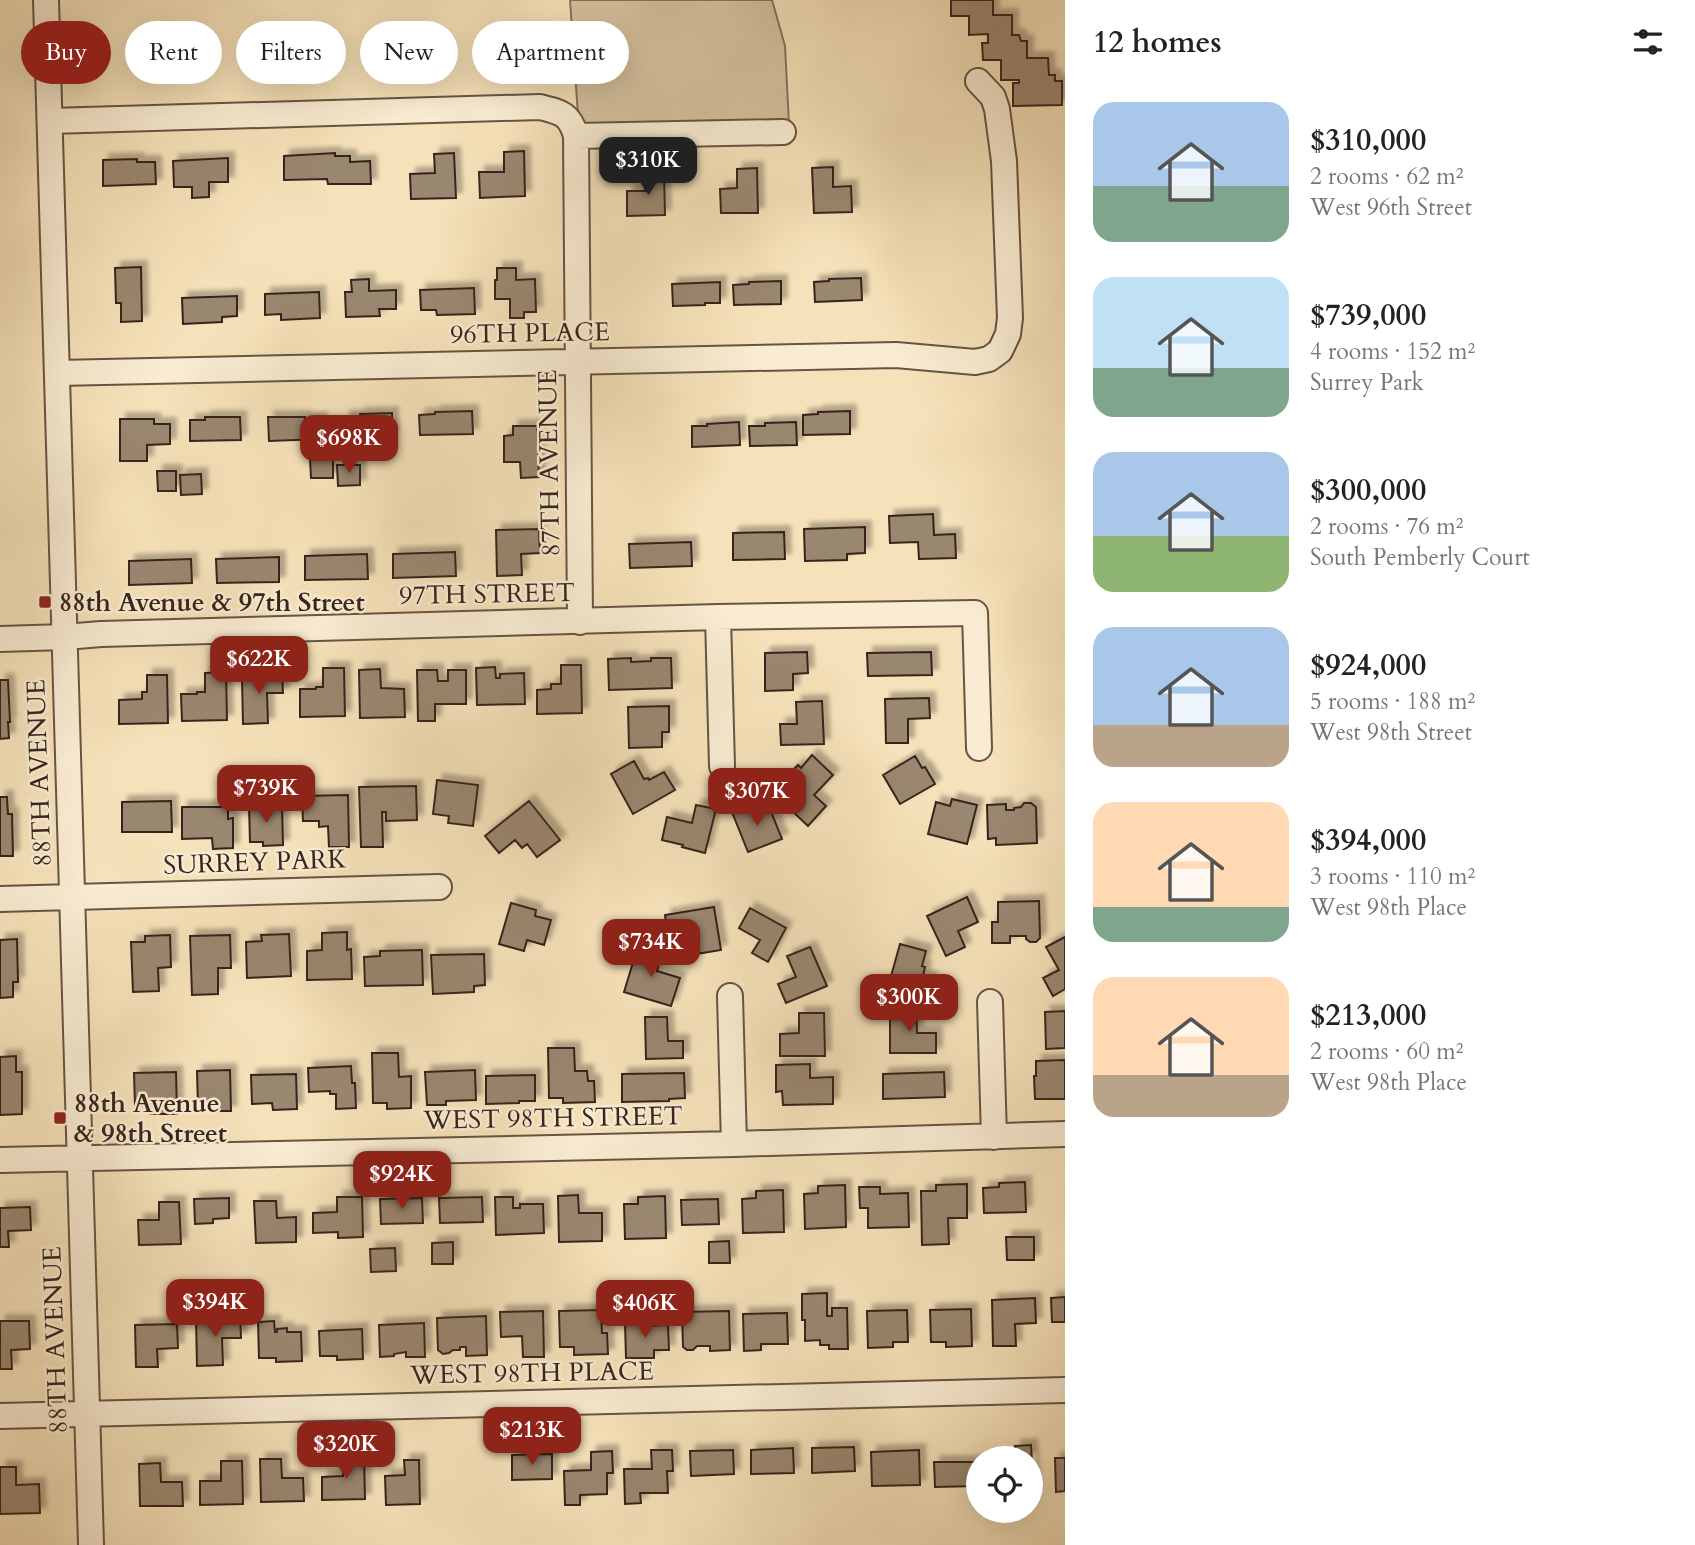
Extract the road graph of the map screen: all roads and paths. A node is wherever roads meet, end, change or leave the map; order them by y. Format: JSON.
{"nodes":[{"id":1,"x":46,"y":0,"type":"edge"},
{"id":2,"x":978,"y":81,"type":"dead end"},
{"id":3,"x":50,"y":121,"type":"junction"},
{"id":4,"x":783,"y":132,"type":"dead end"},
{"id":5,"x":576,"y":136,"type":"junction"},
{"id":6,"x":578,"y":361,"type":"junction"},
{"id":7,"x":57,"y":373,"type":"junction"},
{"id":8,"x":718,"y":617,"type":"junction"},
{"id":9,"x":580,"y":622,"type":"junction"},
{"id":10,"x":65,"y":637,"type":"junction"},
{"id":11,"x":0,"y":639,"type":"edge"},
{"id":12,"x":979,"y":748,"type":"dead end"},
{"id":13,"x":722,"y":766,"type":"dead end"},
{"id":14,"x":439,"y":887,"type":"dead end"},
{"id":15,"x":72,"y":897,"type":"junction"},
{"id":16,"x":0,"y":899,"type":"edge"},
{"id":17,"x":730,"y":996,"type":"dead end"},
{"id":18,"x":990,"y":1002,"type":"dead end"},
{"id":19,"x":1065,"y":1135,"type":"edge"},
{"id":20,"x":994,"y":1137,"type":"junction"},
{"id":21,"x":734,"y":1144,"type":"junction"},
{"id":22,"x":80,"y":1158,"type":"junction"},
{"id":23,"x":0,"y":1160,"type":"edge"},
{"id":24,"x":1065,"y":1390,"type":"edge"},
{"id":25,"x":87,"y":1415,"type":"junction"},
{"id":26,"x":0,"y":1416,"type":"edge"},
{"id":27,"x":91,"y":1545,"type":"edge"}],
"edges":[{"from":1,"to":3,"type":"street","name":"88TH AVENUE"},
{"from":2,"to":6,"type":"street","name":"96TH PLACE"},
{"from":3,"to":5,"type":"street"},
{"from":3,"to":7,"type":"street","name":"88TH AVENUE"},
{"from":4,"to":5,"type":"street"},
{"from":5,"to":6,"type":"street","name":"87TH AVENUE"},
{"from":6,"to":7,"type":"street","name":"96TH PLACE"},
{"from":6,"to":9,"type":"street","name":"87TH AVENUE"},
{"from":7,"to":10,"type":"street","name":"88TH AVENUE"},
{"from":8,"to":9,"type":"street","name":"97TH STREET"},
{"from":8,"to":12,"type":"street","name":"97TH STREET"},
{"from":8,"to":13,"type":"street"},
{"from":9,"to":10,"type":"street","name":"97TH STREET"},
{"from":10,"to":11,"type":"street","name":"97TH STREET"},
{"from":10,"to":15,"type":"street","name":"88TH AVENUE"},
{"from":14,"to":15,"type":"street","name":"SURREY PARK"},
{"from":15,"to":16,"type":"street","name":"SURREY PARK"},
{"from":15,"to":22,"type":"street","name":"88TH AVENUE"},
{"from":17,"to":21,"type":"street"},
{"from":18,"to":20,"type":"street"},
{"from":19,"to":20,"type":"street","name":"WEST 98TH STREET"},
{"from":20,"to":21,"type":"street","name":"WEST 98TH STREET"},
{"from":21,"to":22,"type":"street","name":"WEST 98TH STREET"},
{"from":22,"to":23,"type":"street","name":"WEST 98TH STREET"},
{"from":22,"to":25,"type":"street","name":"88TH AVENUE"},
{"from":24,"to":25,"type":"street","name":"WEST 98TH PLACE"},
{"from":25,"to":26,"type":"street","name":"WEST 98TH PLACE"},
{"from":25,"to":27,"type":"street","name":"88TH AVENUE"}]}
